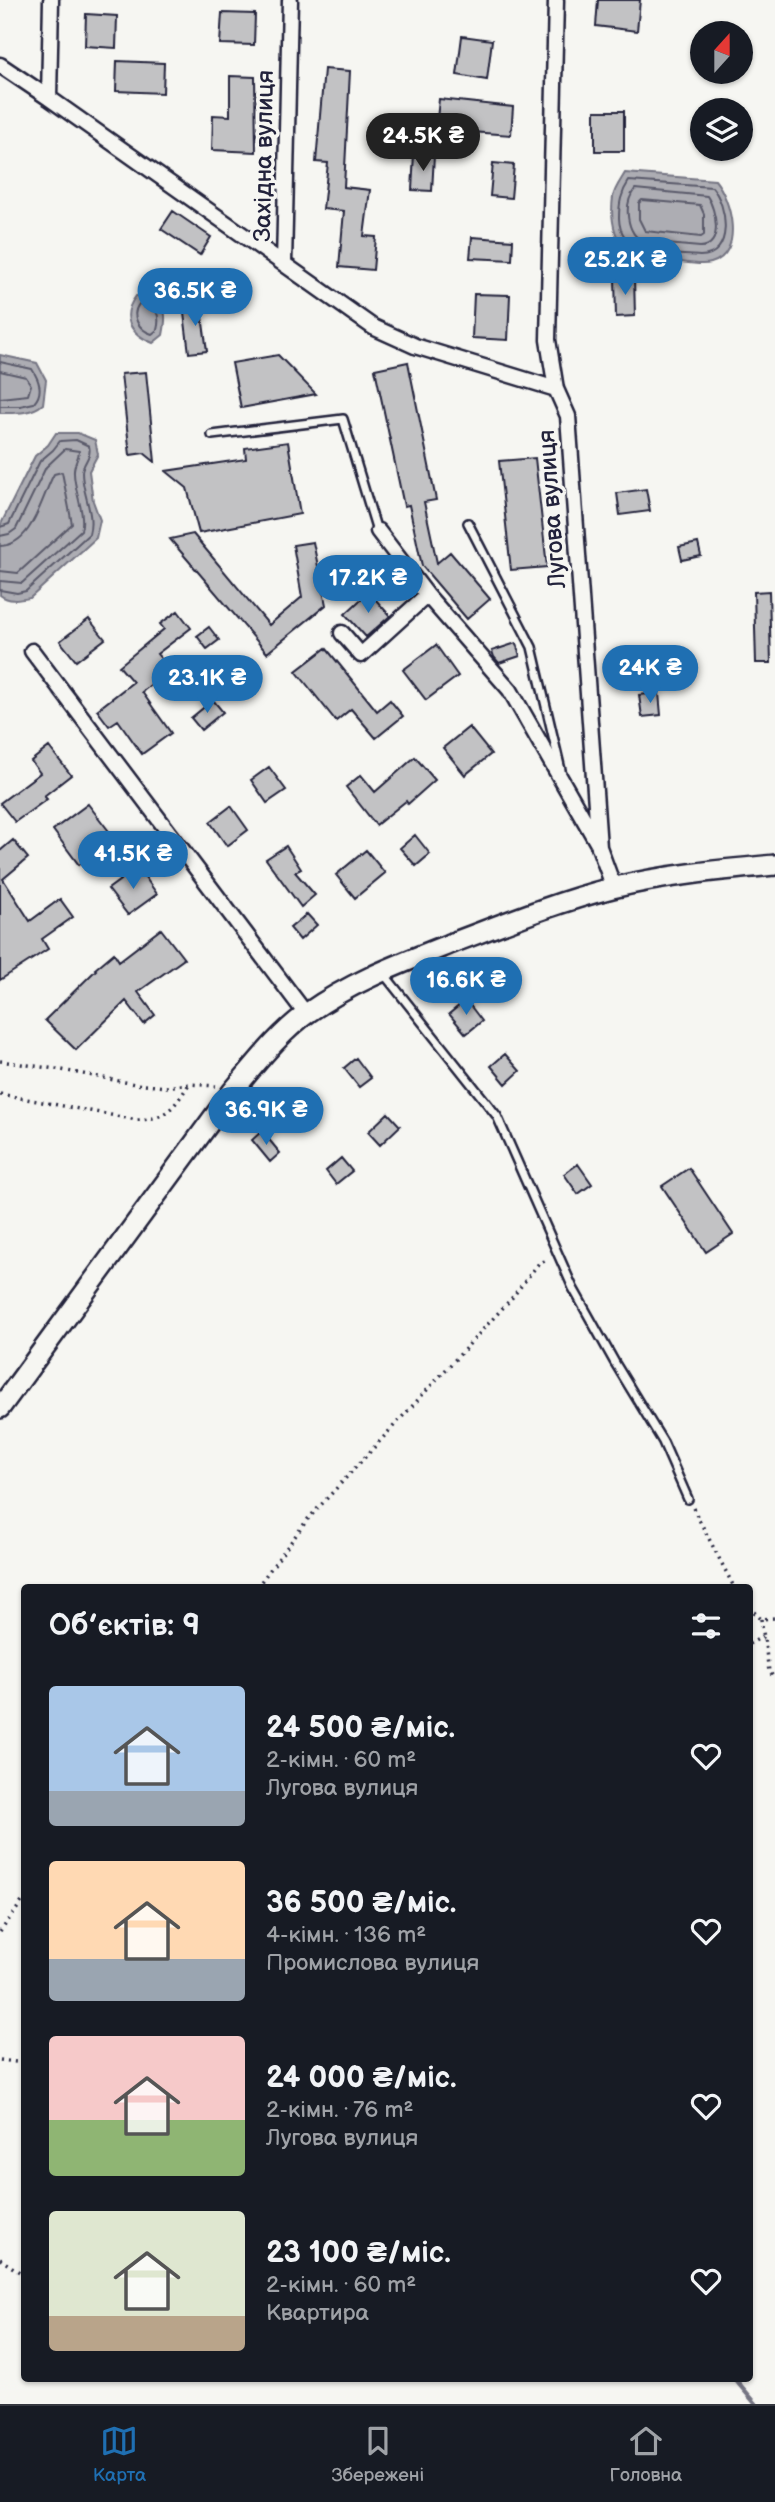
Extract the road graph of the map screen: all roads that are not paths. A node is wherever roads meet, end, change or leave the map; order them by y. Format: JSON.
{"nodes":[{"id":1,"x":51,"y":0,"type":"edge"},
{"id":2,"x":290,"y":0,"type":"edge"},
{"id":3,"x":556,"y":0,"type":"edge"},
{"id":4,"x":0,"y":65,"type":"edge"},
{"id":5,"x":49,"y":98,"type":"junction"},
{"id":6,"x":284,"y":264,"type":"junction"},
{"id":7,"x":555,"y":389,"type":"junction"},
{"id":8,"x":212,"y":435,"type":"dead end"},
{"id":9,"x":468,"y":523,"type":"dead end"},
{"id":10,"x":378,"y":531,"type":"joint"},
{"id":11,"x":427,"y":595,"type":"junction"},
{"id":12,"x":342,"y":633,"type":"dead end"},
{"id":13,"x":32,"y":652,"type":"dead end"},
{"id":14,"x":565,"y":786,"type":"junction"},
{"id":15,"x":599,"y":847,"type":"junction"},
{"id":16,"x":775,"y":865,"type":"edge"},
{"id":17,"x":614,"y":888,"type":"junction"},
{"id":18,"x":381,"y":971,"type":"junction"},
{"id":19,"x":306,"y":1014,"type":"junction"},
{"id":20,"x":0,"y":1408,"type":"edge"},
{"id":21,"x":688,"y":1499,"type":"road end"}],
"edges":[{"from":1,"to":5,"type":"street"},
{"from":2,"to":6,"type":"street","name":"Західна вулиця"},
{"from":3,"to":7,"type":"street","name":"Лугова вулиця"},
{"from":4,"to":5,"type":"street"},
{"from":5,"to":6,"type":"street"},
{"from":6,"to":7,"type":"street","name":"Західна вулиця"},
{"from":7,"to":15,"type":"street","name":"Лугова вулиця"},
{"from":8,"to":10,"type":"lane"},
{"from":9,"to":14,"type":"lane"},
{"from":10,"to":11,"type":"street"},
{"from":11,"to":12,"type":"street"},
{"from":11,"to":14,"type":"street"},
{"from":13,"to":19,"type":"street"},
{"from":14,"to":15,"type":"street"},
{"from":15,"to":17,"type":"street","name":"Лугова вулиця"},
{"from":16,"to":17,"type":"street"},
{"from":17,"to":18,"type":"street"},
{"from":18,"to":19,"type":"street"},
{"from":18,"to":21,"type":"lane"},
{"from":19,"to":20,"type":"street"}]}
